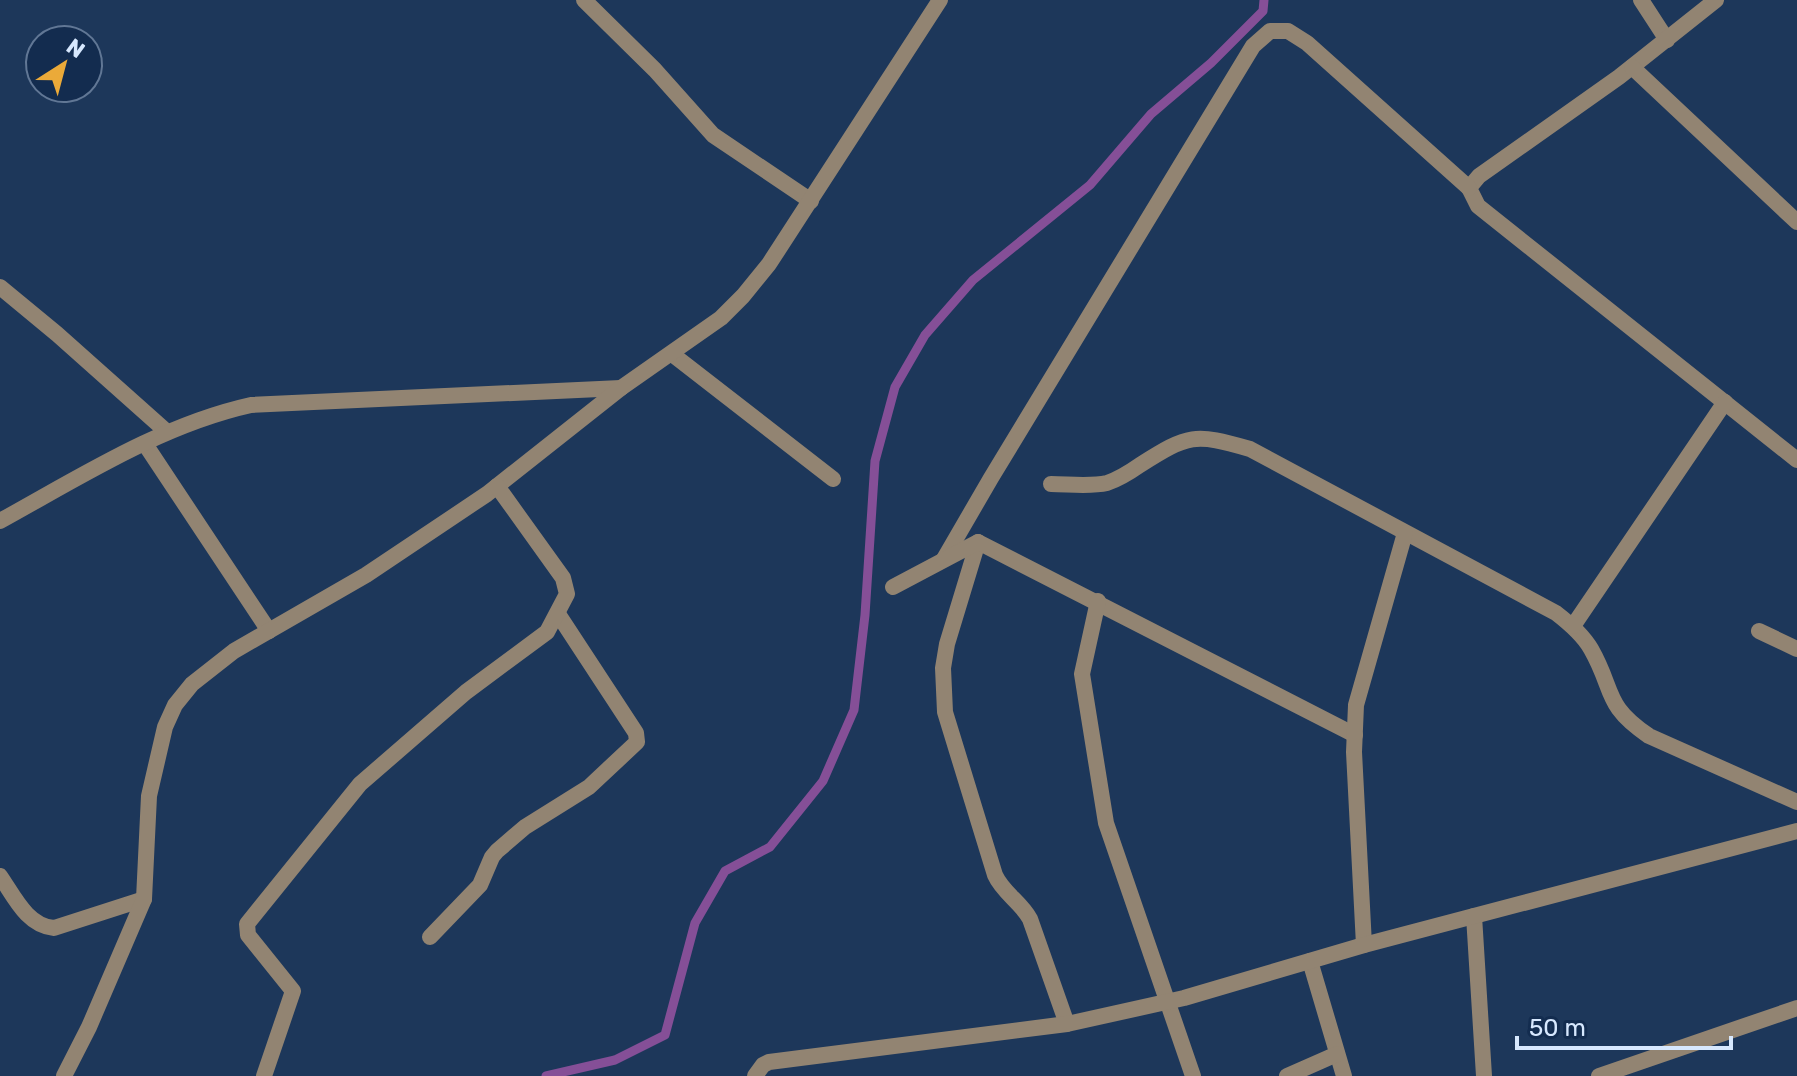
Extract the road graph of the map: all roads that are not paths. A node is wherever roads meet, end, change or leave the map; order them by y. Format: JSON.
{"nodes":[{"id":1,"x":584,"y":0,"type":"edge"},
{"id":2,"x":940,"y":0,"type":"edge"},
{"id":3,"x":1641,"y":0,"type":"edge"},
{"id":4,"x":1716,"y":0,"type":"edge"},
{"id":5,"x":1667,"y":40,"type":"junction"},
{"id":6,"x":1632,"y":67,"type":"junction"},
{"id":7,"x":1469,"y":188,"type":"junction"},
{"id":8,"x":811,"y":201,"type":"junction"},
{"id":9,"x":1797,"y":222,"type":"edge"},
{"id":10,"x":0,"y":287,"type":"edge"},
{"id":11,"x":672,"y":354,"type":"junction"},
{"id":12,"x":621,"y":388,"type":"junction"},
{"id":13,"x":1725,"y":402,"type":"junction"},
{"id":14,"x":167,"y":432,"type":"junction"},
{"id":15,"x":145,"y":444,"type":"junction"},
{"id":16,"x":1797,"y":460,"type":"edge"},
{"id":17,"x":833,"y":479,"type":"dead end"},
{"id":18,"x":1051,"y":484,"type":"dead end"},
{"id":19,"x":497,"y":486,"type":"junction"},
{"id":20,"x":0,"y":521,"type":"edge"},
{"id":21,"x":1405,"y":533,"type":"junction"},
{"id":22,"x":978,"y":542,"type":"junction"},
{"id":23,"x":944,"y":559,"type":"junction"},
{"id":24,"x":893,"y":587,"type":"dead end"},
{"id":25,"x":1098,"y":601,"type":"junction"},
{"id":26,"x":558,"y":614,"type":"junction"},
{"id":27,"x":1573,"y":626,"type":"junction"},
{"id":28,"x":269,"y":631,"type":"junction"},
{"id":29,"x":1759,"y":631,"type":"dead end"},
{"id":30,"x":1797,"y":649,"type":"edge"},
{"id":31,"x":1355,"y":735,"type":"junction"},
{"id":32,"x":1797,"y":802,"type":"edge"},
{"id":33,"x":1797,"y":831,"type":"edge"},
{"id":34,"x":0,"y":876,"type":"edge"},
{"id":35,"x":144,"y":899,"type":"junction"},
{"id":36,"x":1474,"y":916,"type":"junction"},
{"id":37,"x":430,"y":937,"type":"dead end"},
{"id":38,"x":1364,"y":945,"type":"junction"},
{"id":39,"x":1310,"y":961,"type":"junction"},
{"id":40,"x":1167,"y":1001,"type":"junction"},
{"id":41,"x":1797,"y":1008,"type":"edge"},
{"id":42,"x":1067,"y":1024,"type":"junction"},
{"id":43,"x":1337,"y":1054,"type":"junction"},
{"id":44,"x":64,"y":1076,"type":"edge"},
{"id":45,"x":264,"y":1076,"type":"edge"},
{"id":46,"x":755,"y":1076,"type":"edge"},
{"id":47,"x":1193,"y":1076,"type":"edge"},
{"id":48,"x":1287,"y":1076,"type":"edge"},
{"id":49,"x":1344,"y":1076,"type":"edge"},
{"id":50,"x":1484,"y":1076,"type":"edge"},
{"id":51,"x":1599,"y":1076,"type":"edge"}],
"edges":[{"from":1,"to":8,"type":"street"},
{"from":2,"to":8,"type":"street"},
{"from":3,"to":5,"type":"street"},
{"from":4,"to":5,"type":"street"},
{"from":5,"to":6,"type":"street"},
{"from":6,"to":7,"type":"street"},
{"from":6,"to":9,"type":"street"},
{"from":7,"to":13,"type":"street"},
{"from":7,"to":23,"type":"street"},
{"from":8,"to":11,"type":"street"},
{"from":10,"to":14,"type":"street"},
{"from":11,"to":12,"type":"street"},
{"from":11,"to":17,"type":"street"},
{"from":12,"to":14,"type":"street"},
{"from":12,"to":19,"type":"street"},
{"from":13,"to":16,"type":"street"},
{"from":13,"to":27,"type":"street"},
{"from":14,"to":15,"type":"street"},
{"from":15,"to":20,"type":"street"},
{"from":15,"to":28,"type":"street"},
{"from":18,"to":21,"type":"street"},
{"from":19,"to":26,"type":"street"},
{"from":19,"to":28,"type":"street"},
{"from":21,"to":27,"type":"street"},
{"from":21,"to":31,"type":"street"},
{"from":22,"to":23,"type":"street"},
{"from":22,"to":25,"type":"street"},
{"from":22,"to":42,"type":"street"},
{"from":23,"to":24,"type":"street"},
{"from":25,"to":31,"type":"street"},
{"from":25,"to":40,"type":"street"},
{"from":26,"to":37,"type":"street"},
{"from":26,"to":45,"type":"street"},
{"from":27,"to":32,"type":"street"},
{"from":28,"to":35,"type":"street"},
{"from":29,"to":30,"type":"street"},
{"from":31,"to":38,"type":"street"},
{"from":33,"to":36,"type":"street"},
{"from":34,"to":35,"type":"street"},
{"from":35,"to":44,"type":"street"},
{"from":36,"to":38,"type":"street"},
{"from":36,"to":50,"type":"street"},
{"from":38,"to":39,"type":"street"},
{"from":39,"to":40,"type":"street"},
{"from":39,"to":43,"type":"street"},
{"from":40,"to":42,"type":"street"},
{"from":40,"to":47,"type":"street"},
{"from":41,"to":51,"type":"street"},
{"from":42,"to":46,"type":"street"},
{"from":43,"to":48,"type":"street"},
{"from":43,"to":49,"type":"street"}]}
